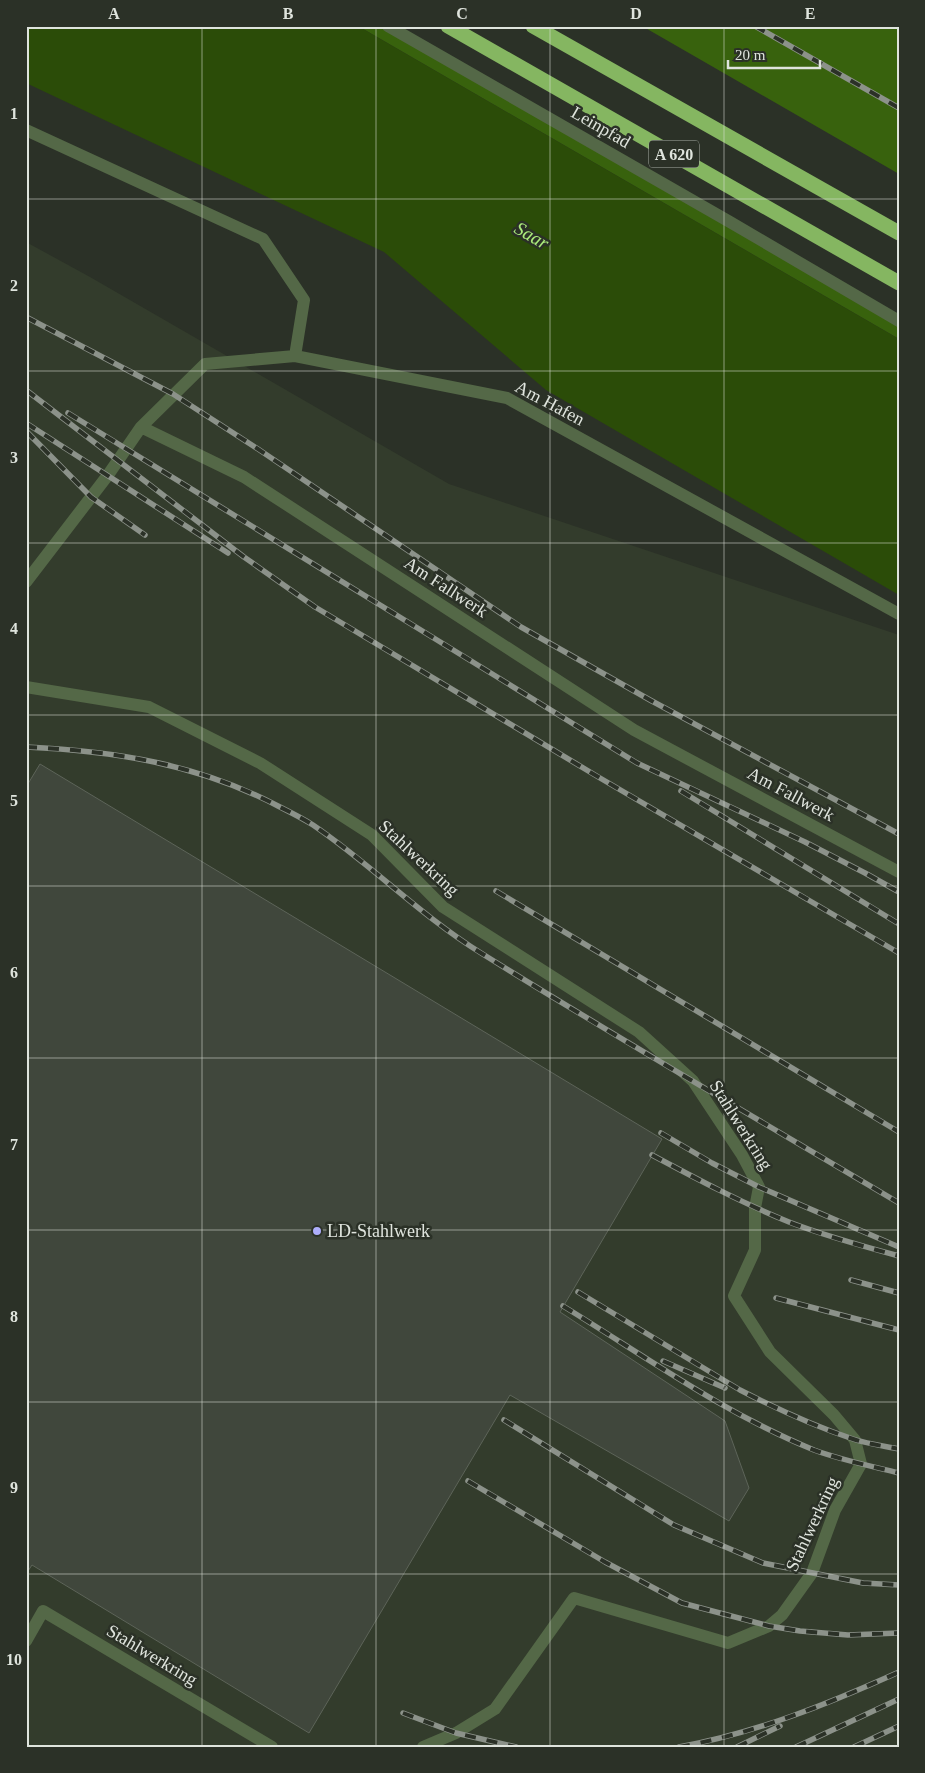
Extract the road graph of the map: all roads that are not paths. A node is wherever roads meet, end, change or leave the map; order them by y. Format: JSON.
{"nodes":[{"id":1,"x":388,"y":26,"type":"edge"},
{"id":2,"x":448,"y":26,"type":"edge"},
{"id":3,"x":533,"y":26,"type":"edge"},
{"id":4,"x":26,"y":130,"type":"edge"},
{"id":5,"x":899,"y":233,"type":"edge"},
{"id":6,"x":899,"y":283,"type":"edge"},
{"id":7,"x":899,"y":321,"type":"edge"},
{"id":8,"x":295,"y":356,"type":"junction"},
{"id":9,"x":141,"y":427,"type":"junction"},
{"id":10,"x":26,"y":582,"type":"edge"},
{"id":11,"x":899,"y":614,"type":"edge"},
{"id":12,"x":26,"y":687,"type":"edge"},
{"id":13,"x":899,"y":872,"type":"edge"},
{"id":14,"x":26,"y":1641,"type":"edge"},
{"id":15,"x":272,"y":1747,"type":"edge"},
{"id":16,"x":423,"y":1747,"type":"edge"}],
"edges":[{"from":1,"to":7,"type":"lane","name":"Leinpfad"},
{"from":2,"to":6,"type":"highway","number":"A 620"},
{"from":3,"to":5,"type":"highway","number":"A 620"},
{"from":4,"to":8,"type":"lane"},
{"from":8,"to":9,"type":"lane","name":"Am Hafen"},
{"from":8,"to":11,"type":"lane","name":"Am Hafen"},
{"from":9,"to":10,"type":"lane"},
{"from":9,"to":13,"type":"lane","name":"Am Fallwerk"},
{"from":12,"to":16,"type":"lane","name":"Stahlwerkring"},
{"from":14,"to":15,"type":"lane","name":"Stahlwerkring"}]}
